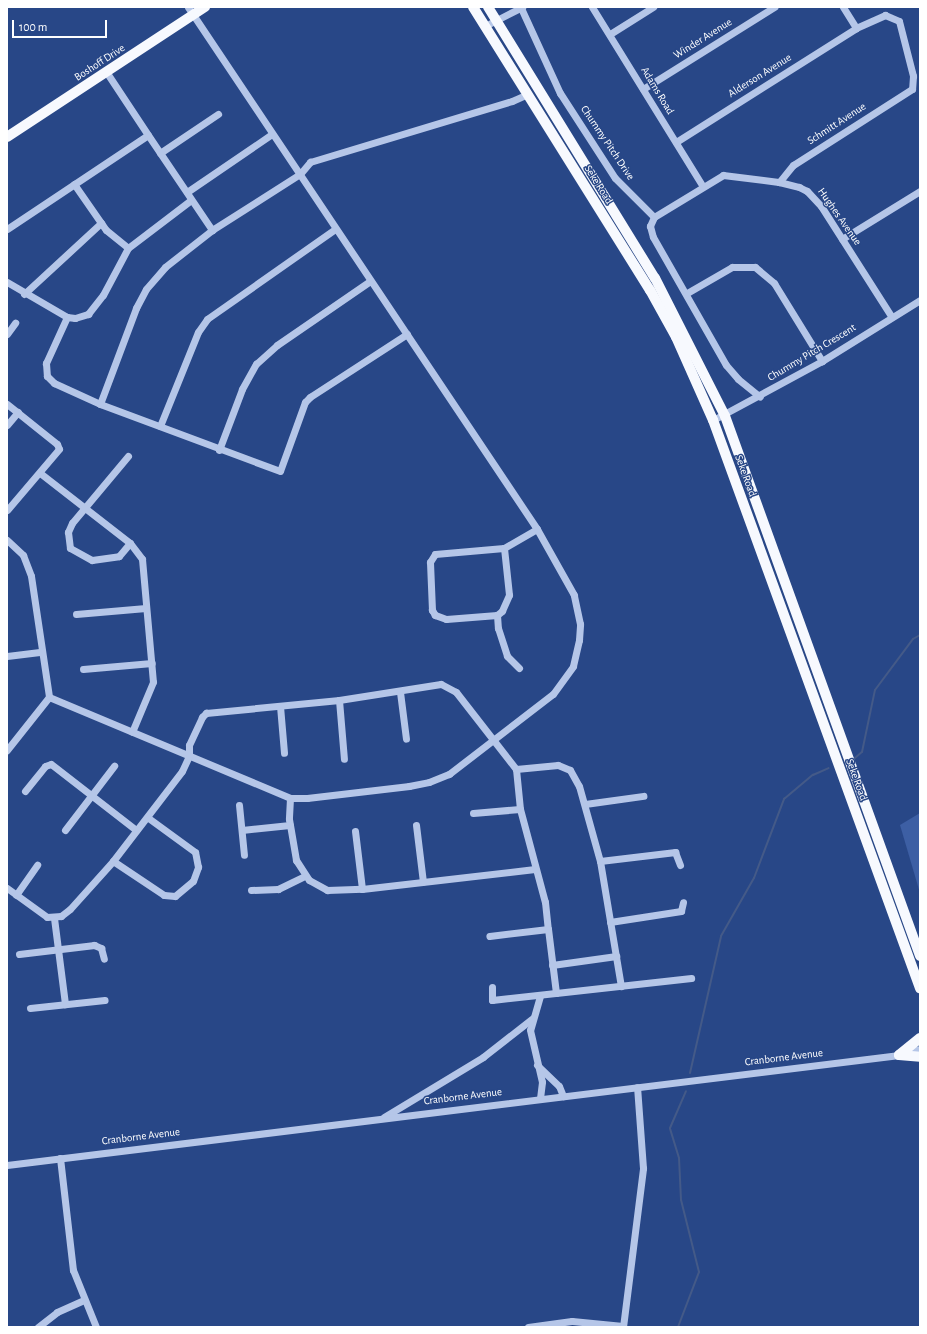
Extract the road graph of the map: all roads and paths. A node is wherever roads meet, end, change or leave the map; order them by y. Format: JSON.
{"nodes":[{"id":1,"x":205,"y":7,"type":"edge"},
{"id":2,"x":473,"y":7,"type":"edge"},
{"id":3,"x":488,"y":7,"type":"edge"},
{"id":4,"x":522,"y":7,"type":"edge"},
{"id":5,"x":592,"y":7,"type":"edge"},
{"id":6,"x":654,"y":7,"type":"edge"},
{"id":7,"x":774,"y":7,"type":"edge"},
{"id":8,"x":843,"y":7,"type":"edge"},
{"id":9,"x":191,"y":11,"type":"edge"},
{"id":10,"x":497,"y":21,"type":"junction"},
{"id":11,"x":485,"y":26,"type":"junction"},
{"id":12,"x":856,"y":28,"type":"junction"},
{"id":13,"x":610,"y":34,"type":"junction"},
{"id":14,"x":107,"y":73,"type":"junction"},
{"id":15,"x":643,"y":89,"type":"junction"},
{"id":16,"x":912,"y":89,"type":"joint"},
{"id":17,"x":528,"y":94,"type":"junction"},
{"id":18,"x":218,"y":114,"type":"dead end"},
{"id":19,"x":272,"y":134,"type":"junction"},
{"id":20,"x":148,"y":135,"type":"junction"},
{"id":21,"x":7,"y":137,"type":"edge"},
{"id":22,"x":676,"y":142,"type":"junction"},
{"id":23,"x":160,"y":153,"type":"junction"},
{"id":24,"x":300,"y":174,"type":"junction"},
{"id":25,"x":779,"y":182,"type":"junction"},
{"id":26,"x":74,"y":184,"type":"junction"},
{"id":27,"x":703,"y":187,"type":"junction"},
{"id":28,"x":920,"y":191,"type":"edge"},
{"id":29,"x":187,"y":192,"type":"junction"},
{"id":30,"x":191,"y":200,"type":"junction"},
{"id":31,"x":654,"y":217,"type":"junction"},
{"id":32,"x":101,"y":223,"type":"junction"},
{"id":33,"x":7,"y":229,"type":"edge"},
{"id":34,"x":336,"y":229,"type":"junction"},
{"id":35,"x":212,"y":230,"type":"junction"},
{"id":36,"x":842,"y":239,"type":"junction"},
{"id":37,"x":128,"y":248,"type":"junction"},
{"id":38,"x":370,"y":281,"type":"junction"},
{"id":39,"x":7,"y":282,"type":"edge"},
{"id":40,"x":687,"y":293,"type":"junction"},
{"id":41,"x":24,"y":294,"type":"junction"},
{"id":42,"x":920,"y":300,"type":"edge"},
{"id":43,"x":891,"y":316,"type":"junction"},
{"id":44,"x":67,"y":317,"type":"junction"},
{"id":45,"x":15,"y":324,"type":"dead end"},
{"id":46,"x":7,"y":334,"type":"edge"},
{"id":47,"x":406,"y":334,"type":"junction"},
{"id":48,"x":822,"y":361,"type":"junction"},
{"id":49,"x":760,"y":397,"type":"junction"},
{"id":50,"x":7,"y":404,"type":"edge"},
{"id":51,"x":100,"y":404,"type":"junction"},
{"id":52,"x":18,"y":412,"type":"junction"},
{"id":53,"x":725,"y":416,"type":"junction"},
{"id":54,"x":713,"y":420,"type":"junction"},
{"id":55,"x":7,"y":425,"type":"edge"},
{"id":56,"x":160,"y":426,"type":"junction"},
{"id":57,"x":219,"y":450,"type":"junction"},
{"id":58,"x":128,"y":456,"type":"dead end"},
{"id":59,"x":40,"y":473,"type":"junction"},
{"id":60,"x":85,"y":508,"type":"junction"},
{"id":61,"x":7,"y":510,"type":"edge"},
{"id":62,"x":537,"y":529,"type":"junction"},
{"id":63,"x":7,"y":540,"type":"edge"},
{"id":64,"x":130,"y":543,"type":"junction"},
{"id":65,"x":504,"y":548,"type":"junction"},
{"id":66,"x":146,"y":608,"type":"junction"},
{"id":67,"x":76,"y":614,"type":"dead end"},
{"id":68,"x":497,"y":615,"type":"junction"},
{"id":69,"x":42,"y":652,"type":"junction"},
{"id":70,"x":7,"y":656,"type":"edge"},
{"id":71,"x":152,"y":663,"type":"junction"},
{"id":72,"x":519,"y":668,"type":"dead end"},
{"id":73,"x":83,"y":669,"type":"dead end"},
{"id":74,"x":400,"y":692,"type":"junction"},
{"id":75,"x":49,"y":697,"type":"junction"},
{"id":76,"x":339,"y":700,"type":"junction"},
{"id":77,"x":280,"y":706,"type":"junction"},
{"id":78,"x":132,"y":732,"type":"junction"},
{"id":79,"x":406,"y":739,"type":"dead end"},
{"id":80,"x":494,"y":741,"type":"junction"},
{"id":81,"x":7,"y":750,"type":"edge"},
{"id":82,"x":284,"y":753,"type":"dead end"},
{"id":83,"x":190,"y":756,"type":"junction"},
{"id":84,"x":344,"y":759,"type":"dead end"},
{"id":85,"x":114,"y":766,"type":"dead end"},
{"id":86,"x":516,"y":769,"type":"junction"},
{"id":87,"x":25,"y":791,"type":"dead end"},
{"id":88,"x":90,"y":796,"type":"junction"},
{"id":89,"x":643,"y":796,"type":"dead end"},
{"id":90,"x":290,"y":798,"type":"junction"},
{"id":91,"x":585,"y":804,"type":"junction"},
{"id":92,"x":239,"y":805,"type":"dead end"},
{"id":93,"x":520,"y":809,"type":"junction"},
{"id":94,"x":473,"y":813,"type":"dead end"},
{"id":95,"x":147,"y":817,"type":"junction"},
{"id":96,"x":290,"y":825,"type":"junction"},
{"id":97,"x":416,"y":825,"type":"dead end"},
{"id":98,"x":65,"y":830,"type":"dead end"},
{"id":99,"x":136,"y":830,"type":"junction"},
{"id":100,"x":242,"y":830,"type":"junction"},
{"id":101,"x":355,"y":831,"type":"dead end"},
{"id":102,"x":244,"y":855,"type":"dead end"},
{"id":103,"x":113,"y":861,"type":"junction"},
{"id":104,"x":600,"y":861,"type":"junction"},
{"id":105,"x":37,"y":865,"type":"dead end"},
{"id":106,"x":680,"y":865,"type":"dead end"},
{"id":107,"x":535,"y":869,"type":"junction"},
{"id":108,"x":305,"y":876,"type":"junction"},
{"id":109,"x":423,"y":882,"type":"junction"},
{"id":110,"x":7,"y":888,"type":"edge"},
{"id":111,"x":362,"y":889,"type":"junction"},
{"id":112,"x":251,"y":890,"type":"dead end"},
{"id":113,"x":16,"y":895,"type":"junction"},
{"id":114,"x":683,"y":902,"type":"dead end"},
{"id":115,"x":54,"y":918,"type":"junction"},
{"id":116,"x":610,"y":922,"type":"junction"},
{"id":117,"x":548,"y":929,"type":"junction"},
{"id":118,"x":489,"y":936,"type":"dead end"},
{"id":119,"x":58,"y":949,"type":"junction"},
{"id":120,"x":19,"y":954,"type":"dead end"},
{"id":121,"x":616,"y":956,"type":"junction"},
{"id":122,"x":920,"y":956,"type":"edge"},
{"id":123,"x":104,"y":959,"type":"dead end"},
{"id":124,"x":552,"y":965,"type":"junction"},
{"id":125,"x":691,"y":978,"type":"dead end"},
{"id":126,"x":621,"y":986,"type":"junction"},
{"id":127,"x":492,"y":987,"type":"dead end"},
{"id":128,"x":920,"y":988,"type":"edge"},
{"id":129,"x":556,"y":993,"type":"junction"},
{"id":130,"x":540,"y":996,"type":"junction"},
{"id":131,"x":105,"y":1000,"type":"dead end"},
{"id":132,"x":65,"y":1004,"type":"junction"},
{"id":133,"x":30,"y":1008,"type":"dead end"},
{"id":134,"x":533,"y":1018,"type":"junction"},
{"id":135,"x":920,"y":1038,"type":"edge"},
{"id":136,"x":920,"y":1049,"type":"edge"},
{"id":137,"x":899,"y":1055,"type":"junction"},
{"id":138,"x":920,"y":1057,"type":"edge"},
{"id":139,"x":537,"y":1065,"type":"junction"},
{"id":140,"x":637,"y":1087,"type":"junction"},
{"id":141,"x":563,"y":1096,"type":"junction"},
{"id":142,"x":540,"y":1098,"type":"junction"},
{"id":143,"x":382,"y":1118,"type":"junction"},
{"id":144,"x":60,"y":1158,"type":"junction"},
{"id":145,"x":7,"y":1165,"type":"edge"},
{"id":146,"x":84,"y":1300,"type":"junction"},
{"id":147,"x":38,"y":1327,"type":"edge"},
{"id":148,"x":96,"y":1327,"type":"edge"},
{"id":149,"x":528,"y":1327,"type":"edge"},
{"id":150,"x":623,"y":1327,"type":"edge"}],
"edges":[{"from":1,"to":9,"type":"main road","name":"Boshoff Drive"},
{"from":2,"to":11,"type":"main road","name":"Seke Road"},
{"from":3,"to":10,"type":"main road","name":"Seke Road"},
{"from":4,"to":10,"type":"street"},
{"from":4,"to":31,"type":"street","name":"Chummy Pitch Drive"},
{"from":5,"to":13,"type":"street","name":"Adams Road"},
{"from":6,"to":13,"type":"street"},
{"from":7,"to":15,"type":"street","name":"Winder Avenue"},
{"from":8,"to":12,"type":"street"},
{"from":9,"to":14,"type":"main road","name":"Boshoff Drive"},
{"from":9,"to":19,"type":"street"},
{"from":10,"to":11,"type":"street"},
{"from":10,"to":53,"type":"main road","name":"Seke Road"},
{"from":11,"to":17,"type":"main road","name":"Seke Road"},
{"from":12,"to":16,"type":"street","name":"Alderson Avenue"},
{"from":12,"to":22,"type":"street","name":"Alderson Avenue"},
{"from":13,"to":15,"type":"street","name":"Adams Road"},
{"from":14,"to":20,"type":"street"},
{"from":14,"to":21,"type":"main road","name":"Boshoff Drive"},
{"from":15,"to":22,"type":"street","name":"Adams Road"},
{"from":16,"to":25,"type":"street","name":"Schmitt Avenue"},
{"from":17,"to":24,"type":"street"},
{"from":17,"to":54,"type":"main road","name":"Seke Road"},
{"from":18,"to":23,"type":"street"},
{"from":19,"to":24,"type":"street"},
{"from":19,"to":29,"type":"street"},
{"from":20,"to":23,"type":"street"},
{"from":20,"to":26,"type":"street"},
{"from":22,"to":27,"type":"street","name":"Adams Road"},
{"from":23,"to":29,"type":"street"},
{"from":24,"to":34,"type":"street"},
{"from":24,"to":35,"type":"street"},
{"from":25,"to":27,"type":"street","name":"Hughes Avenue"},
{"from":25,"to":36,"type":"street","name":"Hughes Avenue"},
{"from":26,"to":32,"type":"street"},
{"from":26,"to":33,"type":"street"},
{"from":27,"to":31,"type":"street","name":"Hughes Avenue"},
{"from":28,"to":36,"type":"street"},
{"from":29,"to":30,"type":"street"},
{"from":30,"to":35,"type":"street"},
{"from":30,"to":37,"type":"street"},
{"from":31,"to":40,"type":"street"},
{"from":32,"to":37,"type":"street"},
{"from":32,"to":41,"type":"street"},
{"from":34,"to":38,"type":"street"},
{"from":34,"to":56,"type":"street"},
{"from":35,"to":51,"type":"street"},
{"from":36,"to":43,"type":"street","name":"Hughes Avenue"},
{"from":37,"to":44,"type":"street"},
{"from":38,"to":47,"type":"street"},
{"from":38,"to":57,"type":"street"},
{"from":39,"to":41,"type":"street"},
{"from":40,"to":48,"type":"street"},
{"from":40,"to":49,"type":"street"},
{"from":41,"to":44,"type":"street"},
{"from":42,"to":43,"type":"street","name":"Chummy Pitch Crescent"},
{"from":43,"to":48,"type":"street","name":"Chummy Pitch Crescent"},
{"from":44,"to":51,"type":"street"},
{"from":45,"to":46,"type":"street"},
{"from":47,"to":57,"type":"street"},
{"from":47,"to":62,"type":"street"},
{"from":48,"to":49,"type":"street","name":"Chummy Pitch Crescent"},
{"from":49,"to":53,"type":"street","name":"Chummy Pitch Crescent"},
{"from":50,"to":52,"type":"street"},
{"from":51,"to":56,"type":"street"},
{"from":52,"to":55,"type":"street"},
{"from":52,"to":59,"type":"street"},
{"from":53,"to":54,"type":"street","name":"Chummy Pitch Crescent"},
{"from":53,"to":122,"type":"main road","name":"Seke Road"},
{"from":54,"to":128,"type":"main road","name":"Seke Road"},
{"from":56,"to":57,"type":"street"},
{"from":58,"to":60,"type":"street"},
{"from":59,"to":60,"type":"street"},
{"from":59,"to":61,"type":"street"},
{"from":60,"to":64,"type":"street"},
{"from":60,"to":64,"type":"street"},
{"from":62,"to":65,"type":"street"},
{"from":62,"to":80,"type":"street"},
{"from":63,"to":69,"type":"street"},
{"from":64,"to":66,"type":"street"},
{"from":65,"to":68,"type":"street"},
{"from":65,"to":68,"type":"street"},
{"from":66,"to":67,"type":"street"},
{"from":66,"to":71,"type":"street"},
{"from":68,"to":72,"type":"street"},
{"from":69,"to":70,"type":"street"},
{"from":69,"to":75,"type":"street"},
{"from":71,"to":73,"type":"street"},
{"from":71,"to":78,"type":"street"},
{"from":74,"to":76,"type":"street"},
{"from":74,"to":79,"type":"street"},
{"from":74,"to":80,"type":"street"},
{"from":75,"to":78,"type":"street"},
{"from":75,"to":81,"type":"street"},
{"from":76,"to":77,"type":"street"},
{"from":76,"to":84,"type":"street"},
{"from":77,"to":82,"type":"street"},
{"from":77,"to":83,"type":"street"},
{"from":78,"to":83,"type":"street"},
{"from":80,"to":86,"type":"street"},
{"from":80,"to":90,"type":"street"},
{"from":83,"to":90,"type":"street"},
{"from":83,"to":95,"type":"street"},
{"from":85,"to":88,"type":"street"},
{"from":86,"to":91,"type":"street"},
{"from":86,"to":93,"type":"street"},
{"from":87,"to":88,"type":"street"},
{"from":88,"to":98,"type":"street"},
{"from":88,"to":99,"type":"street"},
{"from":89,"to":91,"type":"street"},
{"from":90,"to":96,"type":"street"},
{"from":91,"to":104,"type":"street"},
{"from":92,"to":100,"type":"street"},
{"from":93,"to":94,"type":"street"},
{"from":93,"to":107,"type":"street"},
{"from":95,"to":99,"type":"street"},
{"from":95,"to":103,"type":"street"},
{"from":96,"to":100,"type":"street"},
{"from":96,"to":108,"type":"street"},
{"from":97,"to":109,"type":"street"},
{"from":99,"to":103,"type":"street"},
{"from":100,"to":102,"type":"street"},
{"from":101,"to":111,"type":"street"},
{"from":103,"to":115,"type":"street"},
{"from":104,"to":106,"type":"street"},
{"from":104,"to":116,"type":"street"},
{"from":105,"to":113,"type":"street"},
{"from":107,"to":109,"type":"street"},
{"from":107,"to":117,"type":"street"},
{"from":108,"to":111,"type":"street"},
{"from":108,"to":112,"type":"street"},
{"from":109,"to":111,"type":"street"},
{"from":110,"to":113,"type":"street"},
{"from":113,"to":115,"type":"street"},
{"from":114,"to":116,"type":"street"},
{"from":115,"to":119,"type":"street"},
{"from":116,"to":121,"type":"street"},
{"from":117,"to":118,"type":"street"},
{"from":117,"to":124,"type":"street"},
{"from":119,"to":120,"type":"street"},
{"from":119,"to":123,"type":"street"},
{"from":119,"to":132,"type":"street"},
{"from":121,"to":124,"type":"street"},
{"from":121,"to":126,"type":"street"},
{"from":124,"to":129,"type":"street"},
{"from":125,"to":126,"type":"street"},
{"from":126,"to":129,"type":"street"},
{"from":127,"to":130,"type":"street"},
{"from":129,"to":130,"type":"street"},
{"from":130,"to":134,"type":"street"},
{"from":131,"to":132,"type":"street"},
{"from":132,"to":133,"type":"street"},
{"from":134,"to":139,"type":"street"},
{"from":134,"to":143,"type":"street"},
{"from":135,"to":137,"type":"main road"},
{"from":136,"to":137,"type":"street","name":"Cranborne Avenue"},
{"from":137,"to":138,"type":"main road"},
{"from":137,"to":140,"type":"street","name":"Cranborne Avenue"},
{"from":139,"to":141,"type":"street"},
{"from":139,"to":142,"type":"street"},
{"from":140,"to":141,"type":"street","name":"Cranborne Avenue"},
{"from":140,"to":150,"type":"street"},
{"from":141,"to":142,"type":"street","name":"Cranborne Avenue"},
{"from":142,"to":143,"type":"street","name":"Cranborne Avenue"},
{"from":143,"to":144,"type":"street","name":"Cranborne Avenue"},
{"from":144,"to":145,"type":"street","name":"Cranborne Avenue"},
{"from":144,"to":146,"type":"street"},
{"from":146,"to":147,"type":"street"},
{"from":146,"to":148,"type":"street"},
{"from":149,"to":150,"type":"street"}]}
